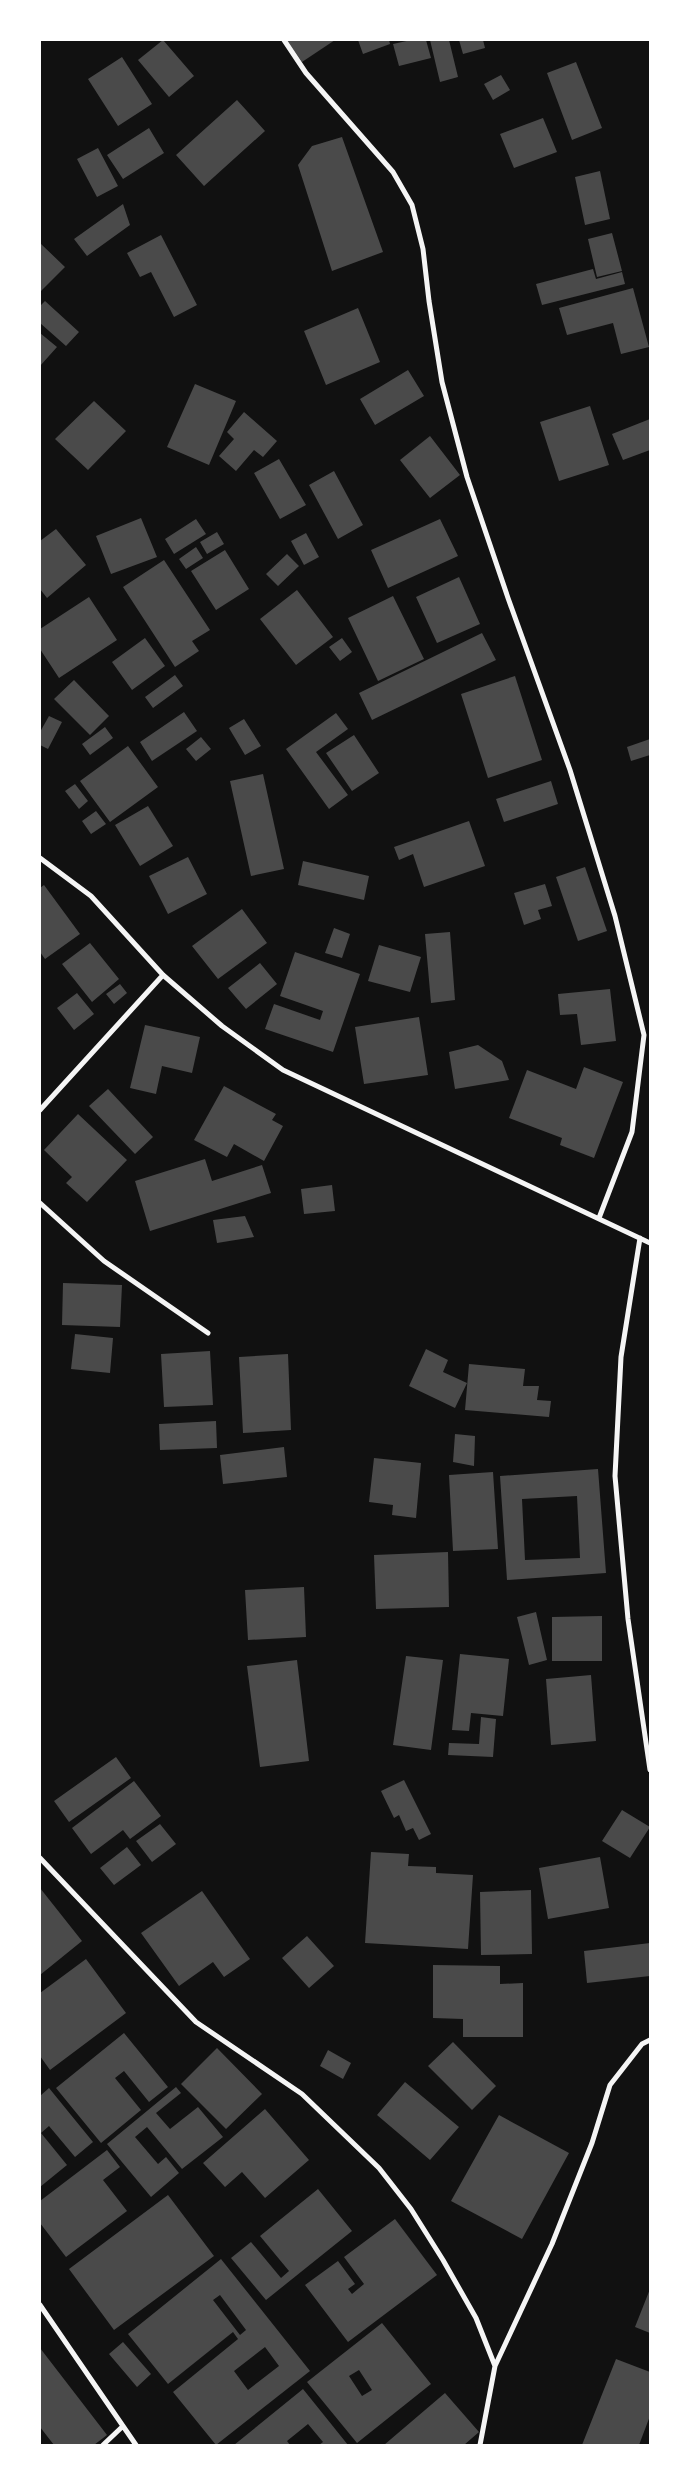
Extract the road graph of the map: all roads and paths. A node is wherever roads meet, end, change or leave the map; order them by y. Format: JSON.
{"nodes":[{"id":1,"x":284,"y":40,"type":"edge"},
{"id":2,"x":40,"y":858,"type":"edge"},
{"id":3,"x":163,"y":975,"type":"junction"},
{"id":4,"x":40,"y":1110,"type":"edge"},
{"id":5,"x":40,"y":1203,"type":"edge"},
{"id":6,"x":599,"y":1218,"type":"junction"},
{"id":7,"x":640,"y":1238,"type":"junction"},
{"id":8,"x":650,"y":1243,"type":"edge"},
{"id":9,"x":208,"y":1333,"type":"dead end"},
{"id":10,"x":650,"y":1770,"type":"edge"},
{"id":11,"x":40,"y":1858,"type":"edge"},
{"id":12,"x":650,"y":2040,"type":"edge"},
{"id":13,"x":40,"y":2306,"type":"edge"},
{"id":14,"x":495,"y":2366,"type":"junction"},
{"id":15,"x":122,"y":2427,"type":"junction"},
{"id":16,"x":104,"y":2445,"type":"edge"},
{"id":17,"x":136,"y":2445,"type":"edge"},
{"id":18,"x":480,"y":2445,"type":"edge"}],
"edges":[{"from":1,"to":6,"type":"street"},
{"from":2,"to":3,"type":"street"},
{"from":3,"to":4,"type":"street"},
{"from":3,"to":6,"type":"street"},
{"from":5,"to":9,"type":"street"},
{"from":6,"to":7,"type":"street"},
{"from":7,"to":8,"type":"street"},
{"from":7,"to":10,"type":"street"},
{"from":11,"to":14,"type":"street"},
{"from":12,"to":14,"type":"street"},
{"from":13,"to":15,"type":"street"},
{"from":14,"to":18,"type":"street"},
{"from":15,"to":16,"type":"street"},
{"from":15,"to":17,"type":"street"}]}
